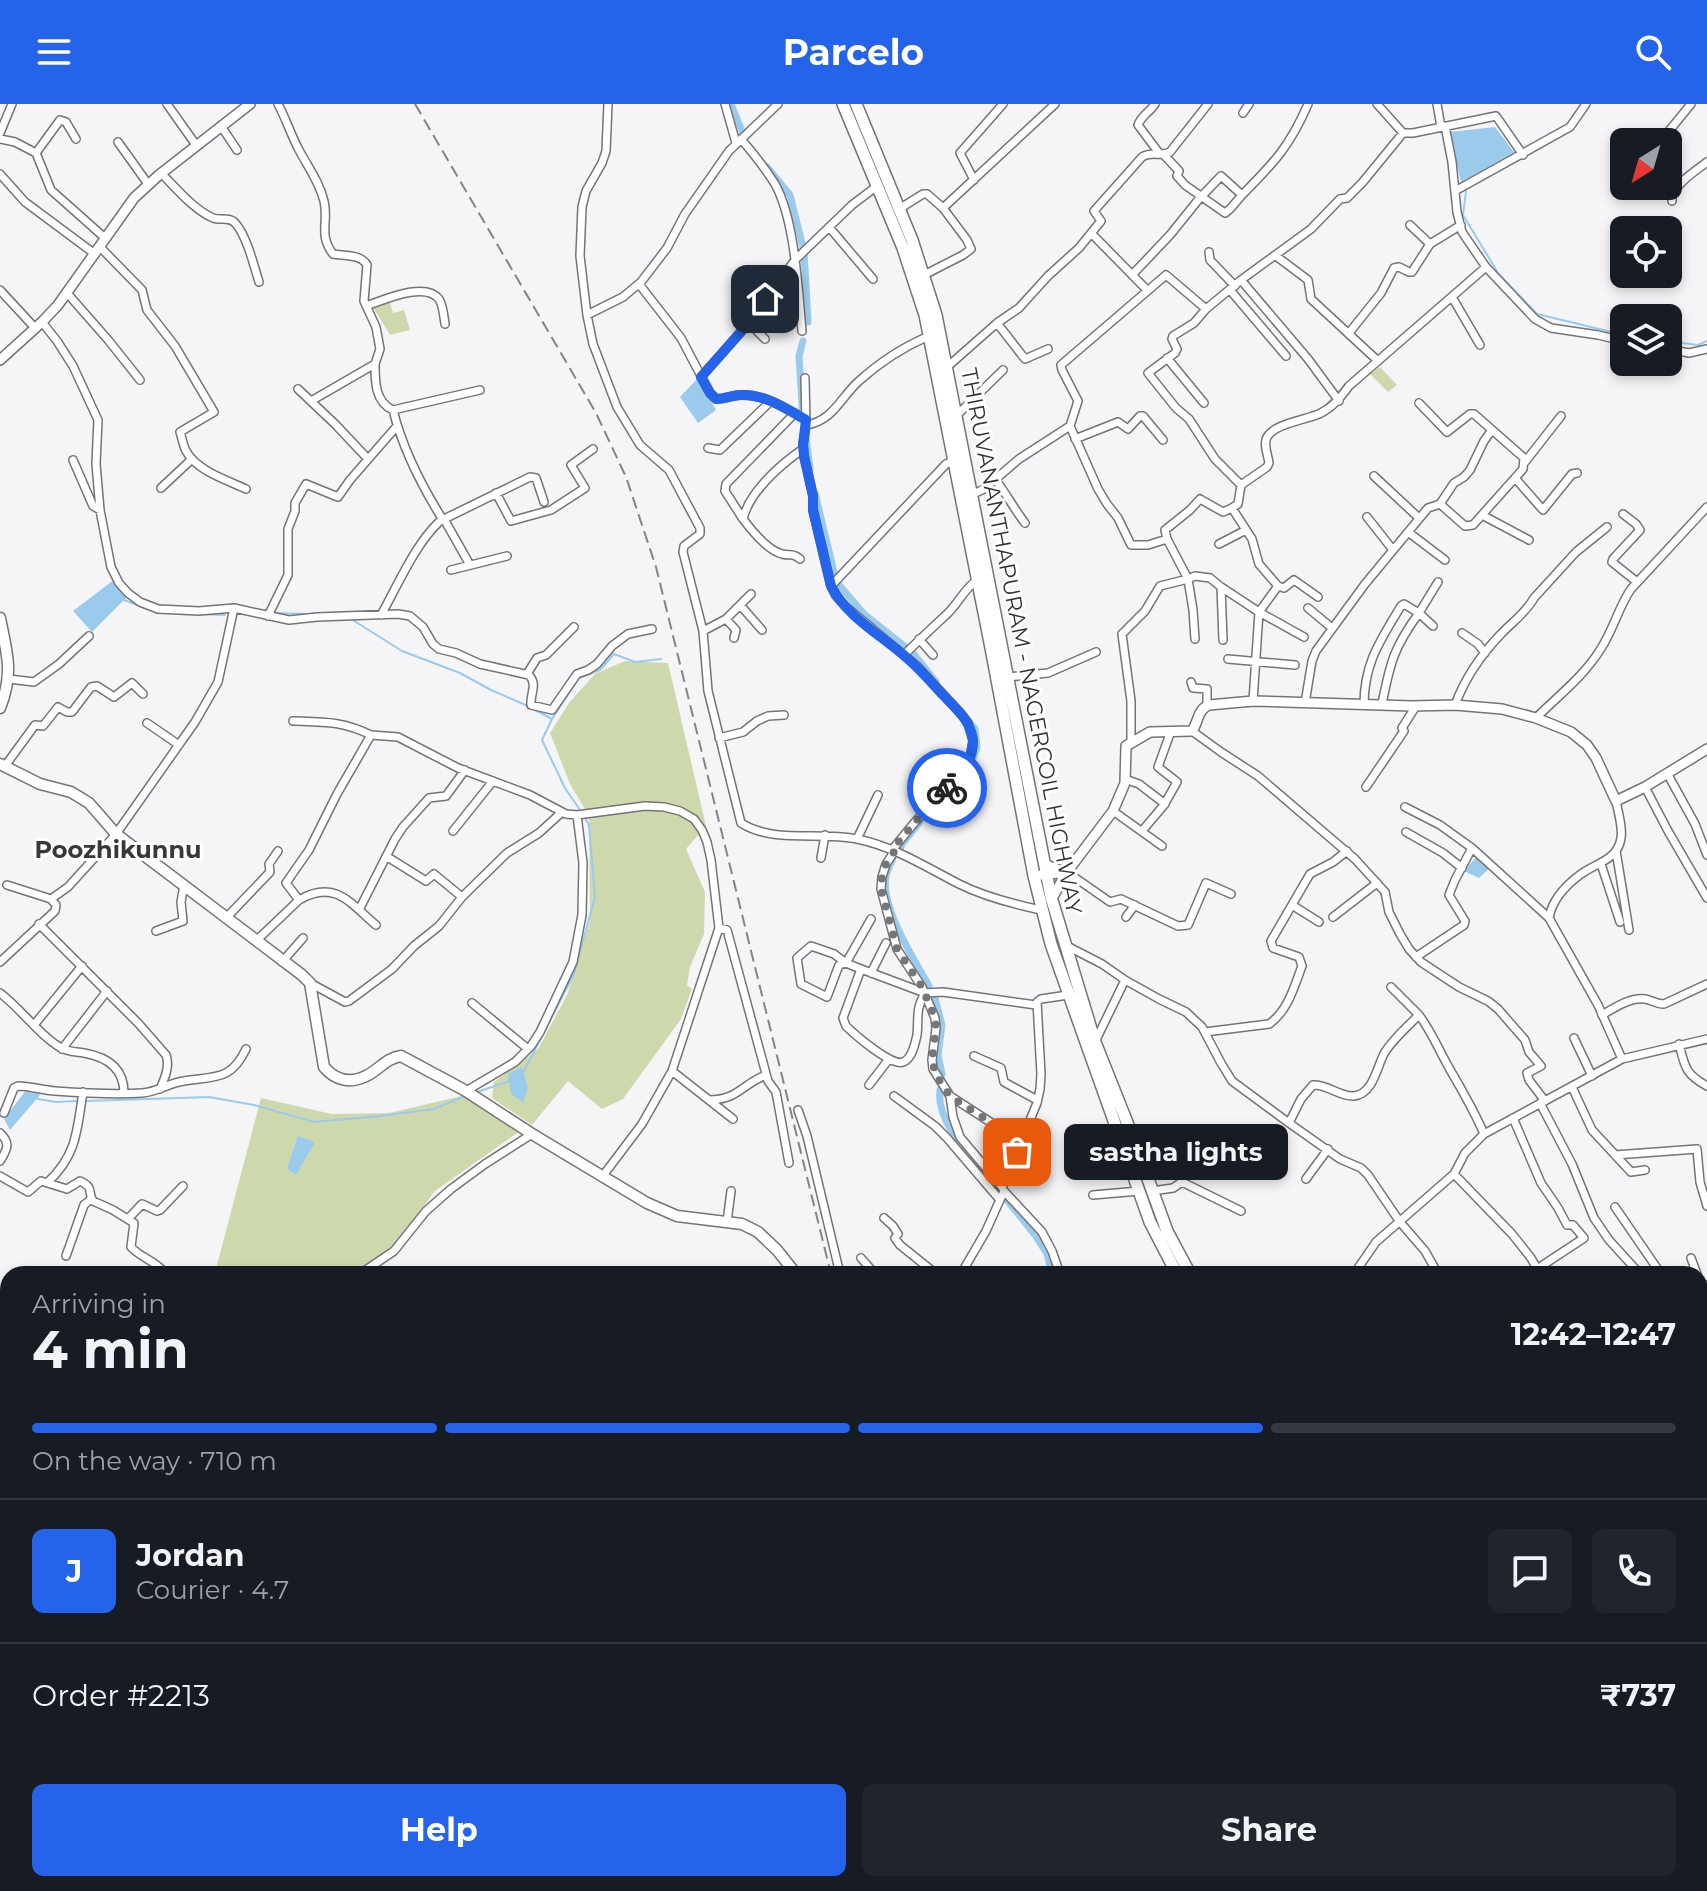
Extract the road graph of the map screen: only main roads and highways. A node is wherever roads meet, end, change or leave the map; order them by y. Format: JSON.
{"nodes":[{"id":1,"x":843,"y":104,"type":"edge"},
{"id":2,"x":856,"y":104,"type":"edge"},
{"id":3,"x":941,"y":369,"type":"junction"},
{"id":4,"x":0,"y":618,"type":"edge"},
{"id":5,"x":0,"y":708,"type":"edge"},
{"id":6,"x":3,"y":765,"type":"edge"},
{"id":7,"x":1041,"y":871,"type":"junction"},
{"id":8,"x":790,"y":1266,"type":"edge"},
{"id":9,"x":1173,"y":1266,"type":"edge"},
{"id":10,"x":1186,"y":1266,"type":"edge"}],
"edges":[{"from":1,"to":3,"type":"main road","name":"THIRUVANANTHAPURAM - NAGERCOIL HIGHWAY"},
{"from":2,"to":3,"type":"main road","name":"THIRUVANANTHAPURAM - NAGERCOIL HIGHWAY"},
{"from":3,"to":7,"type":"main road","name":"THIRUVANANTHAPURAM - NAGERCOIL HIGHWAY"},
{"from":3,"to":7,"type":"main road","name":"THIRUVANANTHAPURAM - NAGERCOIL HIGHWAY"},
{"from":4,"to":5,"type":"main road"},
{"from":6,"to":8,"type":"main road"},
{"from":7,"to":9,"type":"main road","name":"THIRUVANANTHAPURAM - NAGERCOIL HIGHWAY"},
{"from":7,"to":10,"type":"main road","name":"THIRUVANANTHAPURAM - NAGERCOIL HIGHWAY"}]}
